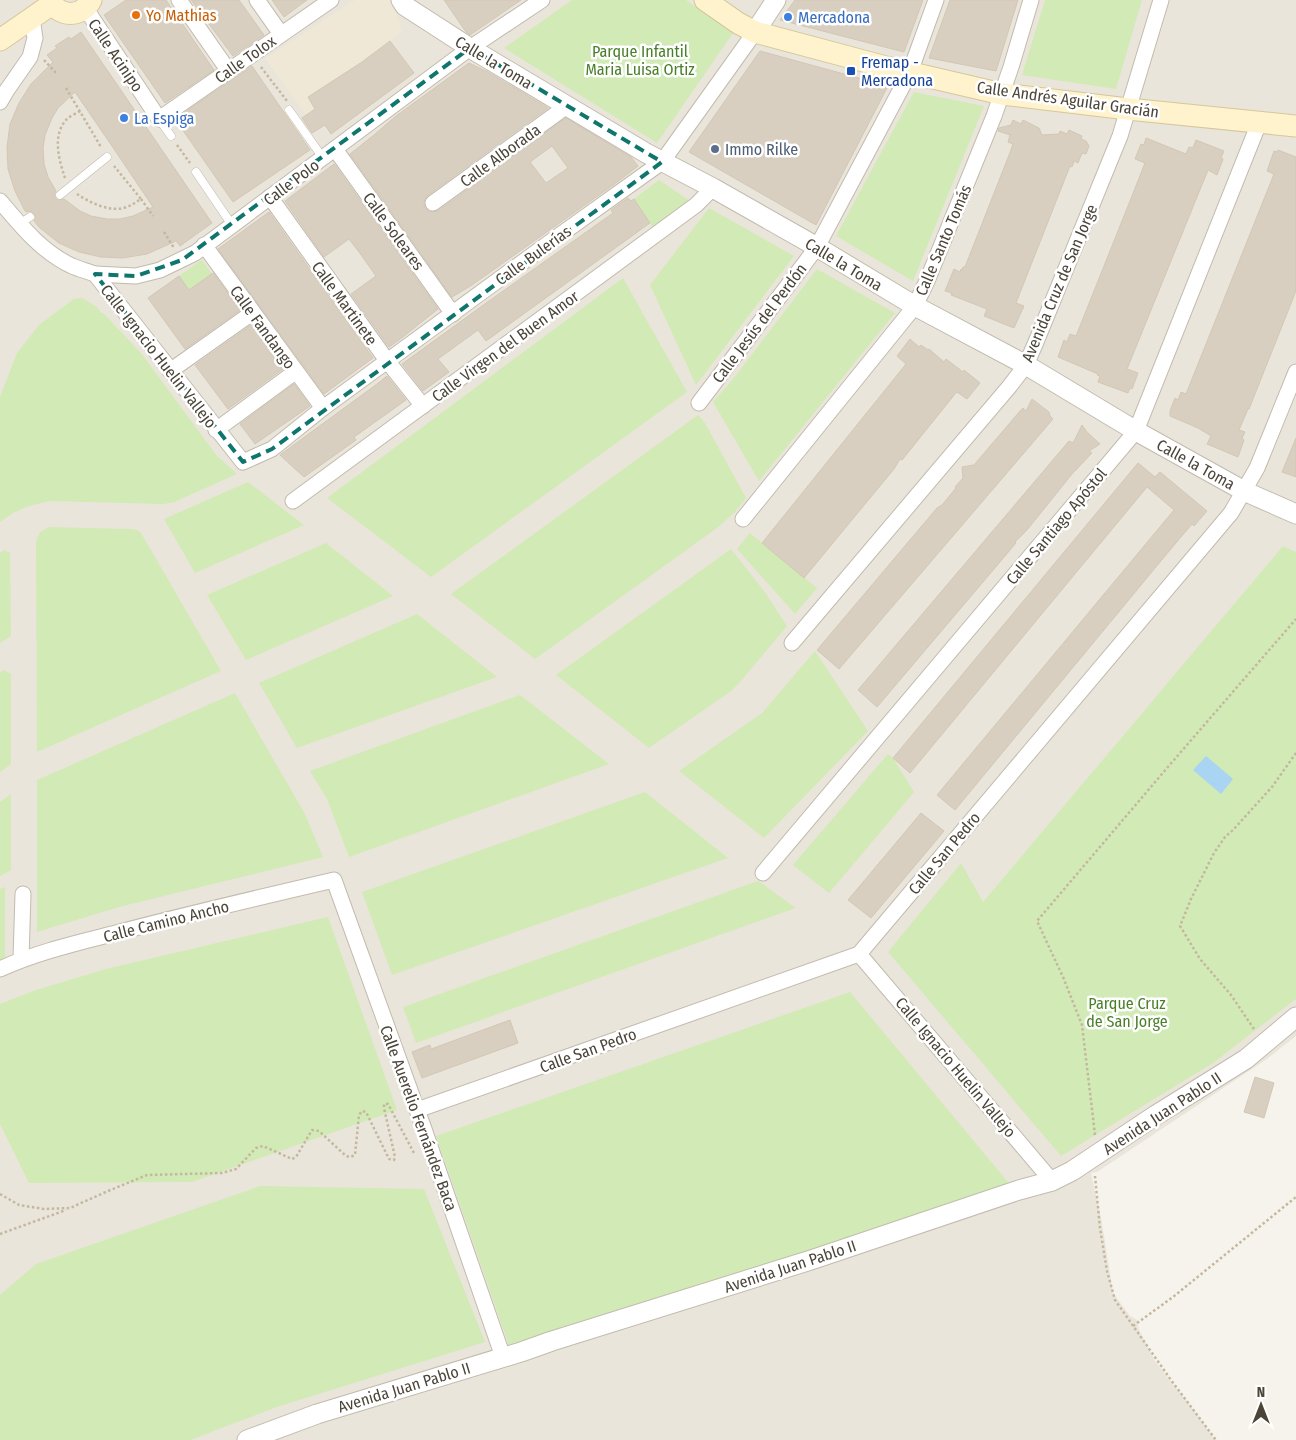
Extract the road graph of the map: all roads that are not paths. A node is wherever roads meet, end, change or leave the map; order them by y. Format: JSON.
{"nodes":[{"id":1,"x":179,"y":0,"type":"edge"},
{"id":2,"x":257,"y":0,"type":"edge"},
{"id":3,"x":401,"y":0,"type":"edge"},
{"id":4,"x":542,"y":0,"type":"edge"},
{"id":5,"x":705,"y":0,"type":"edge"},
{"id":6,"x":776,"y":0,"type":"edge"},
{"id":7,"x":936,"y":0,"type":"edge"},
{"id":8,"x":1031,"y":0,"type":"edge"},
{"id":9,"x":1161,"y":0,"type":"edge"},
{"id":10,"x":51,"y":2,"type":"edge"},
{"id":11,"x":323,"y":2,"type":"edge"},
{"id":12,"x":88,"y":4,"type":"edge"},
{"id":13,"x":32,"y":18,"type":"junction"},
{"id":14,"x":755,"y":32,"type":"junction"},
{"id":15,"x":281,"y":34,"type":"junction"},
{"id":16,"x":0,"y":40,"type":"edge"},
{"id":17,"x":470,"y":48,"type":"junction"},
{"id":18,"x":228,"y":70,"type":"junction"},
{"id":19,"x":910,"y":72,"type":"junction"},
{"id":20,"x":1002,"y":94,"type":"junction"},
{"id":21,"x":0,"y":102,"type":"edge"},
{"id":22,"x":567,"y":106,"type":"junction"},
{"id":23,"x":1128,"y":109,"type":"junction"},
{"id":24,"x":289,"y":110,"type":"dead end"},
{"id":25,"x":159,"y":119,"type":"junction"},
{"id":26,"x":1259,"y":123,"type":"junction"},
{"id":27,"x":1296,"y":126,"type":"edge"},
{"id":28,"x":171,"y":136,"type":"road end"},
{"id":29,"x":329,"y":154,"type":"junction"},
{"id":30,"x":107,"y":157,"type":"dead end"},
{"id":31,"x":662,"y":162,"type":"junction"},
{"id":32,"x":196,"y":172,"type":"road end"},
{"id":33,"x":713,"y":188,"type":"junction"},
{"id":34,"x":60,"y":195,"type":"dead end"},
{"id":35,"x":270,"y":197,"type":"junction"},
{"id":36,"x":0,"y":201,"type":"edge"},
{"id":37,"x":433,"y":203,"type":"dead end"},
{"id":38,"x":232,"y":225,"type":"junction"},
{"id":39,"x":204,"y":245,"type":"junction"},
{"id":40,"x":817,"y":247,"type":"junction"},
{"id":41,"x":95,"y":274,"type":"junction"},
{"id":42,"x":915,"y":306,"type":"junction"},
{"id":43,"x":252,"y":313,"type":"junction"},
{"id":44,"x":453,"y":314,"type":"junction"},
{"id":45,"x":388,"y":362,"type":"junction"},
{"id":46,"x":1026,"y":365,"type":"junction"},
{"id":47,"x":170,"y":370,"type":"junction"},
{"id":48,"x":295,"y":372,"type":"junction"},
{"id":49,"x":1296,"y":372,"type":"edge"},
{"id":50,"x":699,"y":403,"type":"dead end"},
{"id":51,"x":423,"y":406,"type":"junction"},
{"id":52,"x":323,"y":408,"type":"junction"},
{"id":53,"x":216,"y":430,"type":"junction"},
{"id":54,"x":1136,"y":431,"type":"junction"},
{"id":55,"x":243,"y":462,"type":"joint"},
{"id":56,"x":1244,"y":491,"type":"junction"},
{"id":57,"x":293,"y":500,"type":"dead end"},
{"id":58,"x":1296,"y":514,"type":"edge"},
{"id":59,"x":743,"y":519,"type":"dead end"},
{"id":60,"x":792,"y":643,"type":"dead end"},
{"id":61,"x":763,"y":874,"type":"dead end"},
{"id":62,"x":334,"y":880,"type":"joint"},
{"id":63,"x":23,"y":894,"type":"dead end"},
{"id":64,"x":859,"y":954,"type":"junction"},
{"id":65,"x":21,"y":959,"type":"junction"},
{"id":66,"x":0,"y":969,"type":"edge"},
{"id":67,"x":1296,"y":1017,"type":"edge"},
{"id":68,"x":417,"y":1110,"type":"junction"},
{"id":69,"x":1052,"y":1181,"type":"junction"},
{"id":70,"x":503,"y":1357,"type":"junction"},
{"id":71,"x":247,"y":1440,"type":"edge"}],
"edges":[{"from":1,"to":18,"type":"street"},
{"from":2,"to":15,"type":"street"},
{"from":3,"to":17,"type":"street","name":"Calle la Toma"},
{"from":4,"to":17,"type":"street","name":"Calle Polo"},
{"from":5,"to":14,"type":"main road","name":"Calle Andrés Aguilar Gracián"},
{"from":6,"to":14,"type":"street","name":"Calle Bulerías"},
{"from":7,"to":19,"type":"street","name":"Calle Jesús del Perdón"},
{"from":8,"to":20,"type":"street","name":"Calle Santo Tomás"},
{"from":9,"to":23,"type":"street","name":"Avenida Cruz de San Jorge"},
{"from":10,"to":12,"type":"main road"},
{"from":10,"to":13,"type":"main road"},
{"from":11,"to":15,"type":"street","name":"Calle Tolox"},
{"from":12,"to":25,"type":"street","name":"Calle Acinipo"},
{"from":13,"to":16,"type":"main road"},
{"from":13,"to":21,"type":"street"},
{"from":14,"to":19,"type":"main road","name":"Calle Andrés Aguilar Gracián"},
{"from":14,"to":31,"type":"street","name":"Calle Bulerías"},
{"from":15,"to":18,"type":"street","name":"Calle Tolox"},
{"from":17,"to":22,"type":"street","name":"Calle la Toma"},
{"from":17,"to":29,"type":"street","name":"Calle Polo"},
{"from":18,"to":25,"type":"street","name":"Calle Tolox"},
{"from":19,"to":20,"type":"main road","name":"Calle Andrés Aguilar Gracián"},
{"from":19,"to":40,"type":"street","name":"Calle Jesús del Perdón"},
{"from":20,"to":23,"type":"main road","name":"Calle Andrés Aguilar Gracián"},
{"from":20,"to":42,"type":"street","name":"Calle Santo Tomás"},
{"from":22,"to":31,"type":"street","name":"Calle la Toma"},
{"from":22,"to":37,"type":"street","name":"Calle Alborada"},
{"from":23,"to":26,"type":"main road","name":"Calle Andrés Aguilar Gracián"},
{"from":23,"to":46,"type":"street","name":"Avenida Cruz de San Jorge"},
{"from":24,"to":29,"type":"lane"},
{"from":25,"to":28,"type":"lane","name":"Calle Acinipo"},
{"from":26,"to":27,"type":"main road","name":"Calle Andrés Aguilar Gracián"},
{"from":26,"to":54,"type":"street","name":"Calle Santiago Apóstol"},
{"from":29,"to":35,"type":"street","name":"Calle Polo"},
{"from":29,"to":44,"type":"street","name":"Calle Soleares"},
{"from":30,"to":34,"type":"lane"},
{"from":31,"to":33,"type":"street","name":"Calle la Toma"},
{"from":31,"to":44,"type":"street","name":"Calle Bulerías"},
{"from":32,"to":38,"type":"lane"},
{"from":33,"to":40,"type":"street","name":"Calle la Toma"},
{"from":33,"to":51,"type":"street","name":"Calle Virgen del Buen Amor"},
{"from":35,"to":38,"type":"street","name":"Calle Polo"},
{"from":35,"to":45,"type":"street","name":"Calle Martinete"},
{"from":36,"to":41,"type":"street","name":"Calle Ignacio Huelin Vallejo"},
{"from":38,"to":39,"type":"street","name":"Calle Polo"},
{"from":39,"to":41,"type":"street","name":"Calle Polo"},
{"from":39,"to":43,"type":"street","name":"Calle Fandango"},
{"from":40,"to":42,"type":"street","name":"Calle la Toma"},
{"from":40,"to":50,"type":"street","name":"Calle Jesús del Perdón"},
{"from":41,"to":47,"type":"street","name":"Calle Ignacio Huelin Vallejo"},
{"from":42,"to":46,"type":"street","name":"Calle la Toma"},
{"from":42,"to":59,"type":"street","name":"Calle Santo Tomás"},
{"from":43,"to":47,"type":"street"},
{"from":43,"to":48,"type":"street","name":"Calle Fandango"},
{"from":44,"to":45,"type":"street","name":"Calle Bulerías"},
{"from":45,"to":51,"type":"street","name":"Calle Martinete"},
{"from":45,"to":52,"type":"street","name":"Calle Bulerías"},
{"from":46,"to":54,"type":"street","name":"Calle la Toma"},
{"from":46,"to":60,"type":"street","name":"Avenida Cruz de San Jorge"},
{"from":47,"to":53,"type":"street","name":"Calle Ignacio Huelin Vallejo"},
{"from":48,"to":52,"type":"street","name":"Calle Fandango"},
{"from":48,"to":53,"type":"street"},
{"from":49,"to":56,"type":"street","name":"Calle San Pedro"},
{"from":51,"to":57,"type":"street","name":"Calle Virgen del Buen Amor"},
{"from":52,"to":55,"type":"street","name":"Calle Bulerías"},
{"from":53,"to":55,"type":"street","name":"Calle Ignacio Huelin Vallejo"},
{"from":54,"to":56,"type":"street","name":"Calle la Toma"},
{"from":54,"to":61,"type":"street","name":"Calle Santiago Apóstol"},
{"from":56,"to":58,"type":"street","name":"Calle la Toma"},
{"from":56,"to":64,"type":"street","name":"Calle San Pedro"},
{"from":62,"to":65,"type":"street","name":"Calle Camino Ancho"},
{"from":62,"to":68,"type":"street","name":"Calle Auerelio Fernández Baca"},
{"from":63,"to":65,"type":"street"},
{"from":64,"to":68,"type":"street","name":"Calle San Pedro"},
{"from":64,"to":69,"type":"street","name":"Calle Ignacio Huelin Vallejo"},
{"from":65,"to":66,"type":"street","name":"Calle Camino Ancho"},
{"from":67,"to":69,"type":"street","name":"Avenida Juan Pablo II"},
{"from":68,"to":70,"type":"street","name":"Calle Auerelio Fernández Baca"},
{"from":69,"to":70,"type":"street","name":"Avenida Juan Pablo II"},
{"from":70,"to":71,"type":"street","name":"Avenida Juan Pablo II"}]}
